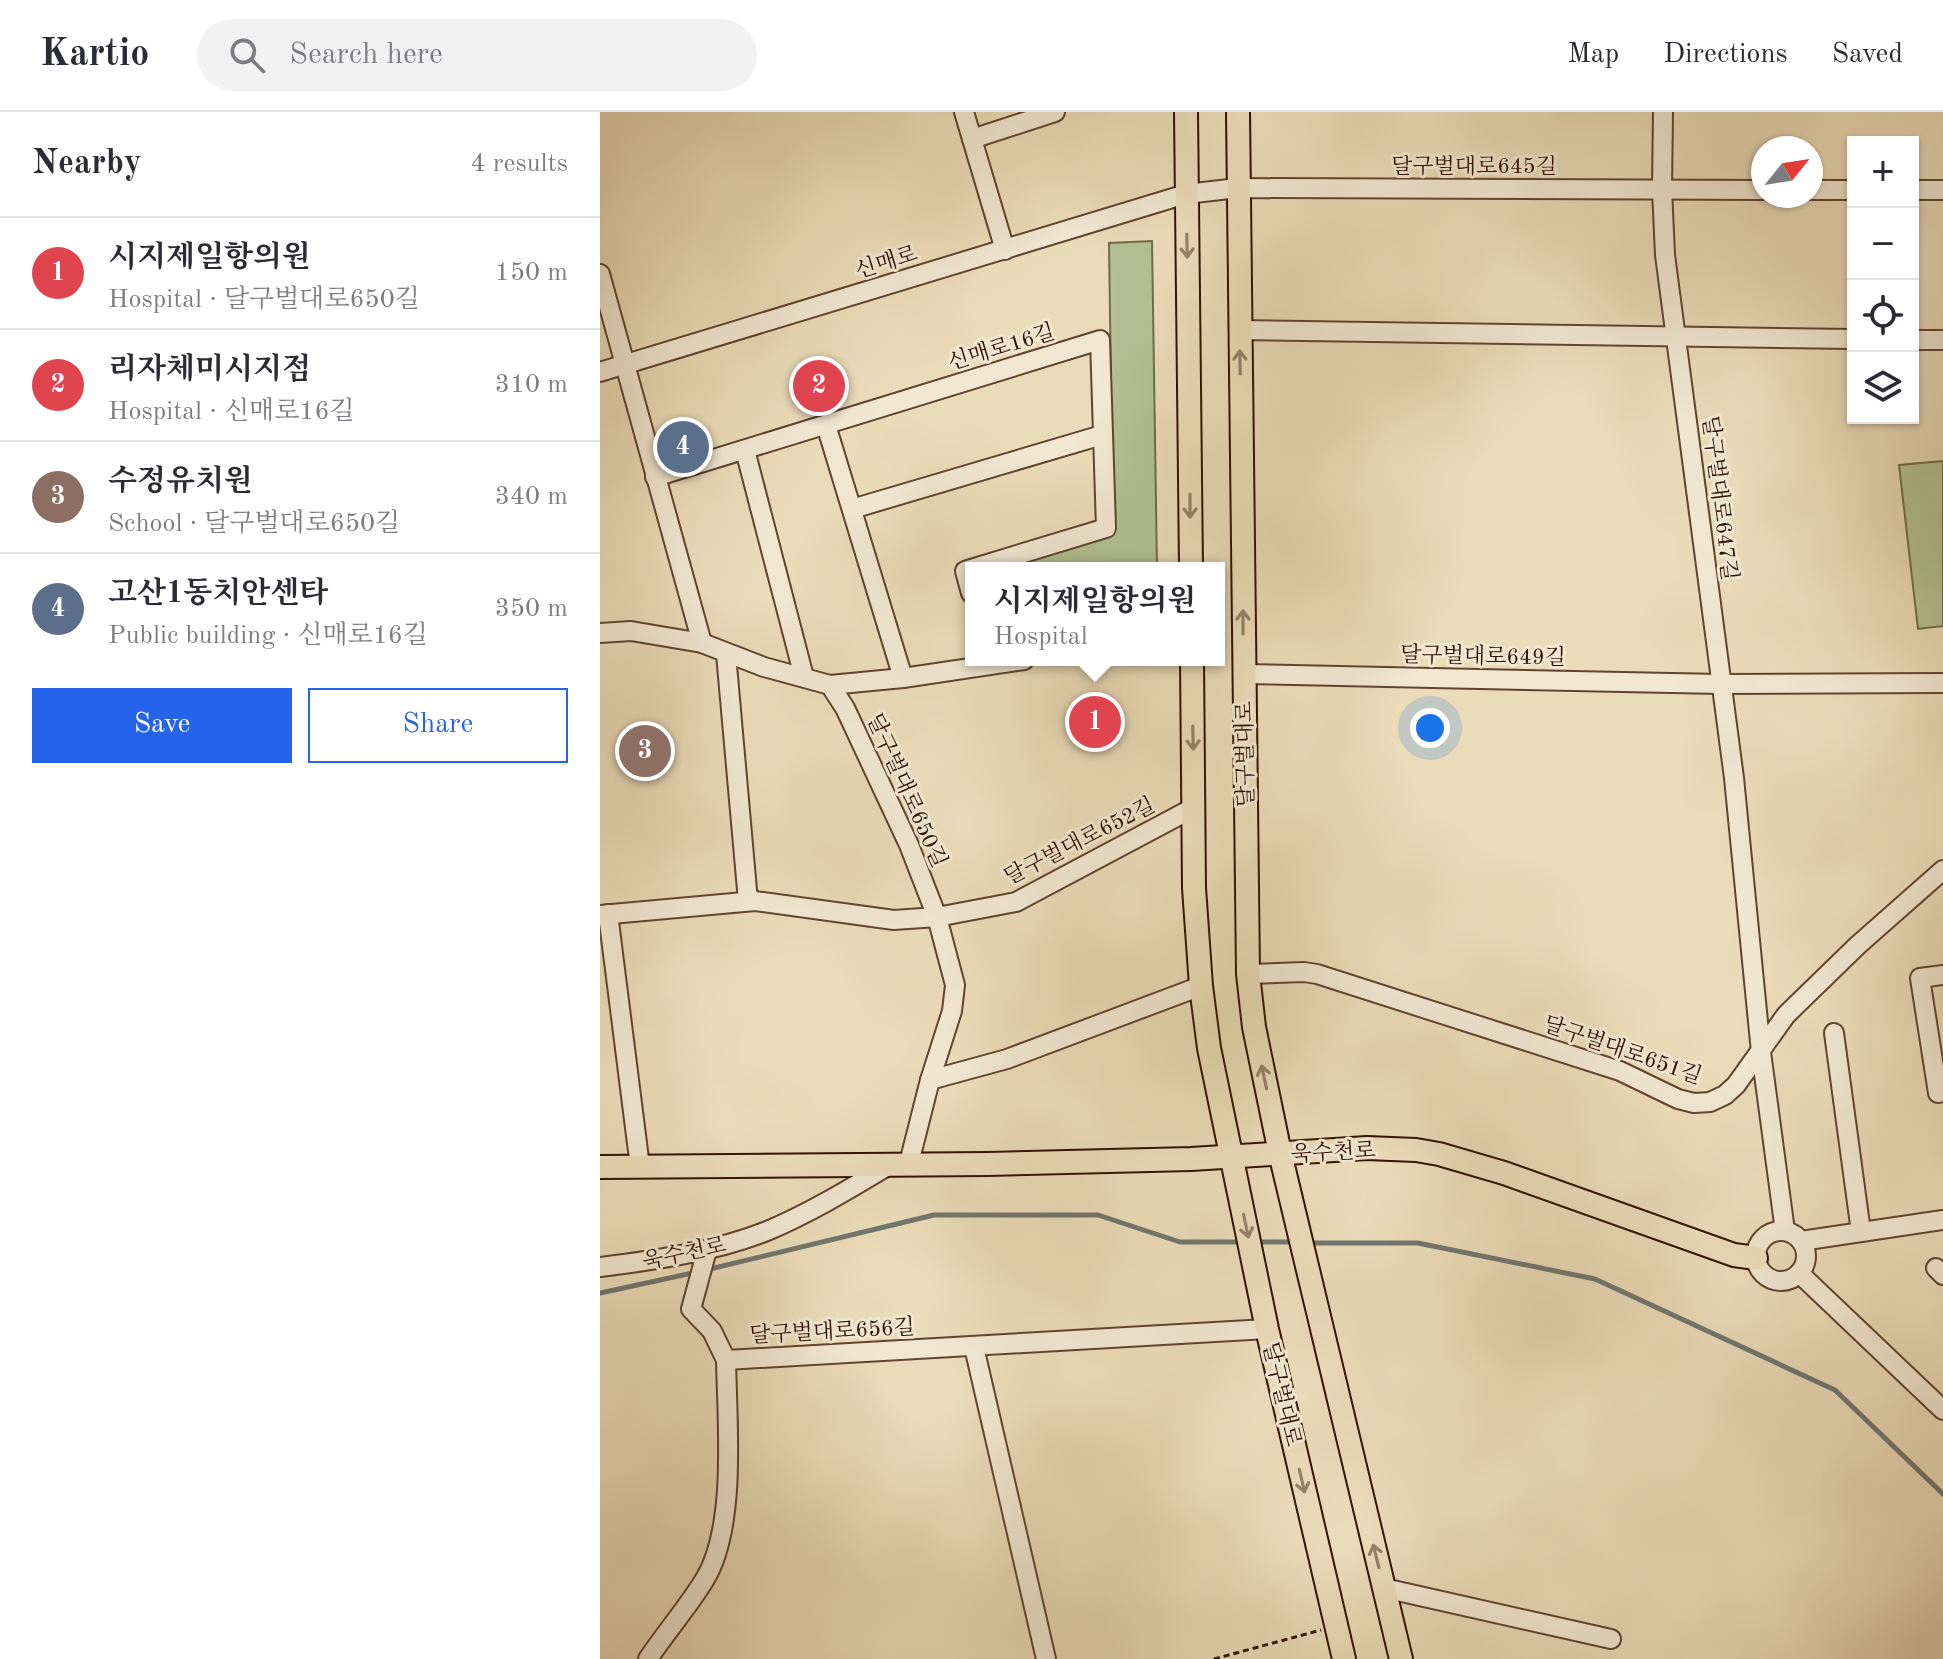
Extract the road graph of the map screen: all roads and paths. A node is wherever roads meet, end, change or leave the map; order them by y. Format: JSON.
{"nodes":[{"id":1,"x":964,"y":112,"type":"edge"},
{"id":2,"x":1055,"y":112,"type":"edge"},
{"id":3,"x":1186,"y":112,"type":"edge"},
{"id":4,"x":1238,"y":112,"type":"edge"},
{"id":5,"x":1663,"y":112,"type":"edge"},
{"id":6,"x":972,"y":139,"type":"junction"},
{"id":7,"x":1238,"y":188,"type":"junction"},
{"id":8,"x":1662,"y":189,"type":"junction"},
{"id":9,"x":1751,"y":190,"type":"edge"},
{"id":10,"x":1823,"y":190,"type":"edge"},
{"id":11,"x":1847,"y":190,"type":"edge"},
{"id":12,"x":1919,"y":190,"type":"edge"},
{"id":13,"x":1943,"y":190,"type":"edge"},
{"id":14,"x":1186,"y":194,"type":"junction"},
{"id":15,"x":1005,"y":250,"type":"junction"},
{"id":16,"x":600,"y":274,"type":"edge"},
{"id":17,"x":1675,"y":326,"type":"junction"},
{"id":18,"x":1240,"y":330,"type":"junction"},
{"id":19,"x":1847,"y":339,"type":"edge"},
{"id":20,"x":1919,"y":340,"type":"edge"},
{"id":21,"x":1943,"y":340,"type":"edge"},
{"id":22,"x":626,"y":364,"type":"junction"},
{"id":23,"x":600,"y":372,"type":"edge"},
{"id":24,"x":826,"y":425,"type":"junction"},
{"id":25,"x":1102,"y":435,"type":"junction"},
{"id":26,"x":745,"y":450,"type":"junction"},
{"id":27,"x":655,"y":477,"type":"junction"},
{"id":28,"x":852,"y":509,"type":"junction"},
{"id":29,"x":993,"y":562,"type":"edge"},
{"id":30,"x":1191,"y":562,"type":"edge"},
{"id":31,"x":600,"y":633,"type":"edge"},
{"id":32,"x":702,"y":643,"type":"junction"},
{"id":33,"x":726,"y":654,"type":"junction"},
{"id":34,"x":973,"y":666,"type":"edge"},
{"id":35,"x":1192,"y":666,"type":"edge"},
{"id":36,"x":1243,"y":674,"type":"junction"},
{"id":37,"x":804,"y":677,"type":"junction"},
{"id":38,"x":903,"y":678,"type":"junction"},
{"id":39,"x":1943,"y":683,"type":"edge"},
{"id":40,"x":1721,"y":684,"type":"junction"},
{"id":41,"x":830,"y":685,"type":"junction"},
{"id":42,"x":1193,"y":808,"type":"junction"},
{"id":43,"x":1943,"y":870,"type":"edge"},
{"id":44,"x":748,"y":901,"type":"junction"},
{"id":45,"x":604,"y":914,"type":"edge"},
{"id":46,"x":937,"y":917,"type":"junction"},
{"id":47,"x":1248,"y":974,"type":"junction"},
{"id":48,"x":1943,"y":975,"type":"edge"},
{"id":49,"x":1201,"y":986,"type":"junction"},
{"id":50,"x":1834,"y":1033,"type":"dead end"},
{"id":51,"x":1761,"y":1052,"type":"junction"},
{"id":52,"x":930,"y":1080,"type":"junction"},
{"id":53,"x":1940,"y":1099,"type":"edge"},
{"id":54,"x":1280,"y":1153,"type":"junction"},
{"id":55,"x":1231,"y":1157,"type":"junction"},
{"id":56,"x":901,"y":1163,"type":"junction"},
{"id":57,"x":600,"y":1167,"type":"edge"},
{"id":58,"x":640,"y":1167,"type":"junction"},
{"id":59,"x":1943,"y":1220,"type":"edge"},
{"id":60,"x":1861,"y":1232,"type":"junction"},
{"id":61,"x":1793,"y":1236,"type":"junction"},
{"id":62,"x":707,"y":1250,"type":"junction"},
{"id":63,"x":1756,"y":1258,"type":"junction"},
{"id":64,"x":600,"y":1267,"type":"edge"},
{"id":65,"x":1799,"y":1273,"type":"junction"},
{"id":66,"x":1267,"y":1329,"type":"junction"},
{"id":67,"x":974,"y":1347,"type":"junction"},
{"id":68,"x":726,"y":1360,"type":"junction"},
{"id":69,"x":1943,"y":1410,"type":"edge"},
{"id":70,"x":1384,"y":1588,"type":"junction"},
{"id":71,"x":1336,"y":1626,"type":"junction"},
{"id":72,"x":1611,"y":1639,"type":"dead end"},
{"id":73,"x":648,"y":1659,"type":"edge"},
{"id":74,"x":1046,"y":1659,"type":"edge"},
{"id":75,"x":1214,"y":1659,"type":"edge"},
{"id":76,"x":1344,"y":1659,"type":"edge"},
{"id":77,"x":1401,"y":1659,"type":"edge"}],
"edges":[{"from":1,"to":6,"type":"street"},
{"from":2,"to":6,"type":"street"},
{"from":3,"to":14,"type":"main road"},
{"from":4,"to":7,"type":"main road","name":"달구벌대로"},
{"from":5,"to":8,"type":"street","name":"달구벌대로647길"},
{"from":6,"to":15,"type":"street"},
{"from":7,"to":8,"type":"street","name":"달구벌대로645길"},
{"from":7,"to":14,"type":"street","name":"달구벌대로645길"},
{"from":7,"to":18,"type":"main road","name":"달구벌대로"},
{"from":8,"to":9,"type":"street","name":"달구벌대로645길"},
{"from":8,"to":17,"type":"street","name":"달구벌대로647길"},
{"from":10,"to":11,"type":"street"},
{"from":12,"to":13,"type":"street"},
{"from":14,"to":15,"type":"street","name":"신매로"},
{"from":14,"to":30,"type":"main road","one_way":true},
{"from":15,"to":22,"type":"street","name":"신매로"},
{"from":16,"to":22,"type":"street"},
{"from":17,"to":18,"type":"street"},
{"from":17,"to":19,"type":"street"},
{"from":17,"to":40,"type":"street","name":"달구벌대로647길"},
{"from":36,"to":18,"type":"main road","name":"달구벌대로","one_way":true},
{"from":20,"to":21,"type":"street"},
{"from":22,"to":23,"type":"street","name":"신매로"},
{"from":22,"to":27,"type":"street"},
{"from":24,"to":25,"type":"street","name":"신매로16길"},
{"from":24,"to":26,"type":"street","name":"신매로16길"},
{"from":24,"to":28,"type":"street"},
{"from":25,"to":28,"type":"street"},
{"from":25,"to":29,"type":"street","name":"신매로16길"},
{"from":26,"to":27,"type":"street","name":"신매로16길"},
{"from":26,"to":37,"type":"street"},
{"from":27,"to":32,"type":"street"},
{"from":28,"to":38,"type":"street"},
{"from":31,"to":32,"type":"street","name":"달구벌대로650길"},
{"from":32,"to":33,"type":"street","name":"달구벌대로650길"},
{"from":33,"to":37,"type":"street","name":"달구벌대로650길"},
{"from":33,"to":44,"type":"street"},
{"from":34,"to":38,"type":"street","name":"달구벌대로650길"},
{"from":35,"to":42,"type":"main road","name":"달구벌대로","one_way":true},
{"from":36,"to":40,"type":"street","name":"달구벌대로649길"},
{"from":36,"to":47,"type":"main road","name":"달구벌대로"},
{"from":37,"to":41,"type":"street","name":"달구벌대로650길"},
{"from":38,"to":41,"type":"street","name":"달구벌대로650길"},
{"from":39,"to":40,"type":"street","name":"달구벌대로649길"},
{"from":40,"to":51,"type":"street"},
{"from":41,"to":46,"type":"street","name":"달구벌대로650길"},
{"from":42,"to":46,"type":"street","name":"달구벌대로652길"},
{"from":42,"to":49,"type":"main road","name":"달구벌대로"},
{"from":43,"to":51,"type":"street","name":"달구벌대로651길"},
{"from":44,"to":45,"type":"street","name":"달구벌대로652길"},
{"from":44,"to":46,"type":"street","name":"달구벌대로652길"},
{"from":45,"to":58,"type":"street"},
{"from":46,"to":52,"type":"street"},
{"from":47,"to":51,"type":"street","name":"달구벌대로651길"},
{"from":54,"to":47,"type":"main road","name":"달구벌대로","one_way":true},
{"from":48,"to":53,"type":"street"},
{"from":49,"to":52,"type":"street"},
{"from":49,"to":55,"type":"main road","name":"달구벌대로"},
{"from":50,"to":60,"type":"street"},
{"from":51,"to":61,"type":"street"},
{"from":52,"to":56,"type":"street"},
{"from":54,"to":55,"type":"main road","name":"욱수천로"},
{"from":54,"to":63,"type":"main road","name":"욱수천로"},
{"from":70,"to":54,"type":"main road","name":"달구벌대로","one_way":true},
{"from":55,"to":56,"type":"main road","name":"욱수천로"},
{"from":55,"to":66,"type":"main road","name":"달구벌대로","one_way":true},
{"from":56,"to":58,"type":"main road","name":"욱수천로"},
{"from":56,"to":62,"type":"street","name":"욱수천로"},
{"from":57,"to":58,"type":"main road","name":"욱수천로"},
{"from":59,"to":60,"type":"street"},
{"from":60,"to":61,"type":"street"},
{"from":61,"to":63,"type":"street"},
{"from":61,"to":65,"type":"street"},
{"from":62,"to":64,"type":"street","name":"욱수천로"},
{"from":62,"to":68,"type":"street"},
{"from":63,"to":65,"type":"street"},
{"from":65,"to":69,"type":"street"},
{"from":66,"to":67,"type":"street","name":"달구벌대로656길"},
{"from":66,"to":71,"type":"main road","name":"달구벌대로","one_way":true},
{"from":67,"to":68,"type":"street","name":"달구벌대로656길"},
{"from":67,"to":74,"type":"street"},
{"from":68,"to":73,"type":"street","name":"달구벌대로656길"},
{"from":70,"to":72,"type":"street"},
{"from":70,"to":77,"type":"main road"},
{"from":71,"to":75,"type":"path"},
{"from":71,"to":76,"type":"main road","name":"달구벌대로"}]}
